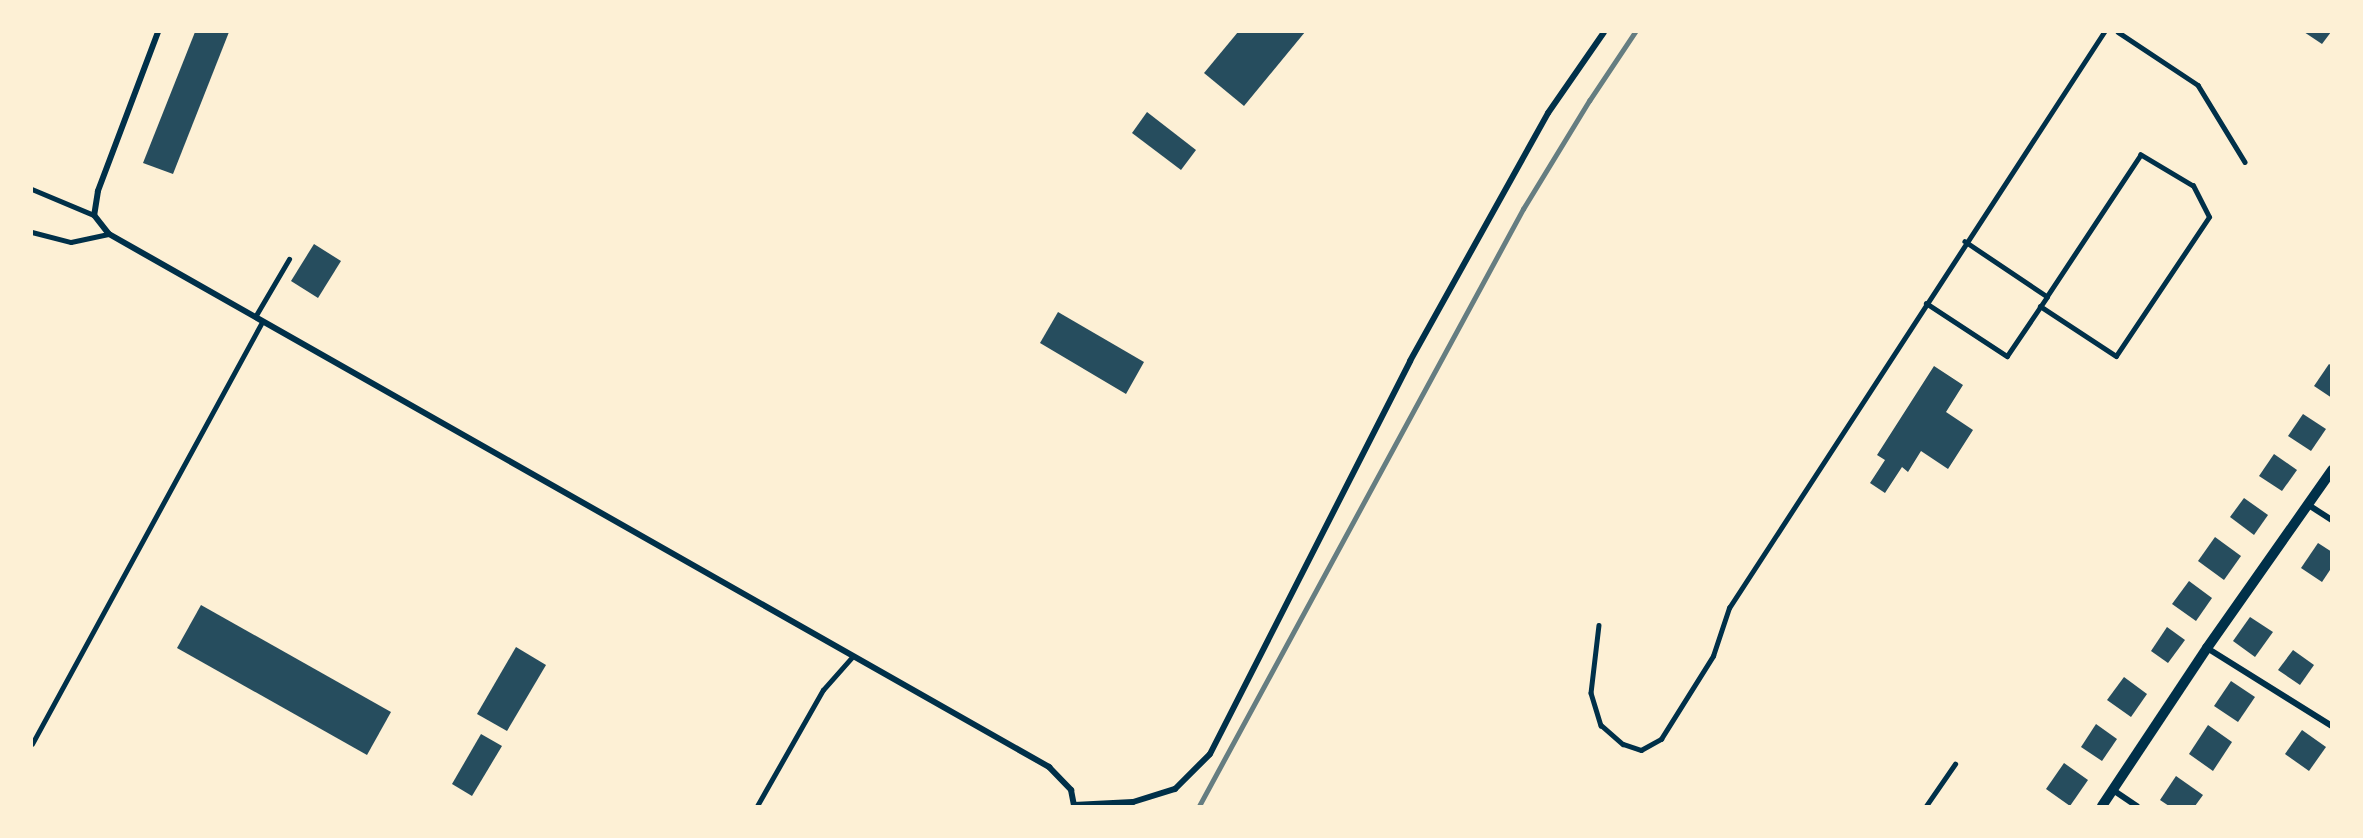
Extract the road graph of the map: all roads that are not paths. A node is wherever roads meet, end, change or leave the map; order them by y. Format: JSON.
{"nodes":[{"id":1,"x":158,"y":32,"type":"edge"},
{"id":2,"x":1604,"y":32,"type":"edge"},
{"id":3,"x":2104,"y":32,"type":"edge"},
{"id":4,"x":2118,"y":32,"type":"edge"},
{"id":5,"x":2244,"y":162,"type":"dead end"},
{"id":6,"x":32,"y":189,"type":"edge"},
{"id":7,"x":94,"y":215,"type":"junction"},
{"id":8,"x":32,"y":232,"type":"edge"},
{"id":9,"x":109,"y":234,"type":"junction"},
{"id":10,"x":1965,"y":242,"type":"junction"},
{"id":11,"x":289,"y":259,"type":"dead end"},
{"id":12,"x":2047,"y":297,"type":"junction"},
{"id":13,"x":1926,"y":303,"type":"junction"},
{"id":14,"x":2040,"y":306,"type":"junction"},
{"id":15,"x":255,"y":317,"type":"junction"},
{"id":16,"x":262,"y":322,"type":"junction"},
{"id":17,"x":2331,"y":470,"type":"edge"},
{"id":18,"x":2307,"y":504,"type":"junction"},
{"id":19,"x":2331,"y":520,"type":"edge"},
{"id":20,"x":1599,"y":625,"type":"dead end"},
{"id":21,"x":2207,"y":648,"type":"junction"},
{"id":22,"x":853,"y":656,"type":"junction"},
{"id":23,"x":2331,"y":726,"type":"edge"},
{"id":24,"x":32,"y":744,"type":"edge"},
{"id":25,"x":1955,"y":764,"type":"dead end"},
{"id":26,"x":2113,"y":790,"type":"junction"},
{"id":27,"x":1074,"y":806,"type":"edge"},
{"id":28,"x":757,"y":807,"type":"edge"},
{"id":29,"x":1926,"y":807,"type":"edge"},
{"id":30,"x":2102,"y":807,"type":"edge"},
{"id":31,"x":2137,"y":807,"type":"edge"}],
"edges":[{"from":1,"to":7,"type":"street"},
{"from":2,"to":27,"type":"street"},
{"from":3,"to":10,"type":"lane"},
{"from":4,"to":5,"type":"lane"},
{"from":6,"to":7,"type":"lane"},
{"from":7,"to":9,"type":"street"},
{"from":8,"to":9,"type":"lane"},
{"from":9,"to":15,"type":"street"},
{"from":10,"to":12,"type":"lane"},
{"from":10,"to":13,"type":"lane"},
{"from":11,"to":15,"type":"lane"},
{"from":12,"to":14,"type":"lane"},
{"from":12,"to":14,"type":"lane"},
{"from":13,"to":14,"type":"lane"},
{"from":13,"to":20,"type":"lane"},
{"from":15,"to":16,"type":"street"},
{"from":16,"to":22,"type":"street"},
{"from":16,"to":24,"type":"lane"},
{"from":17,"to":18,"type":"street"},
{"from":18,"to":19,"type":"street"},
{"from":18,"to":21,"type":"street"},
{"from":21,"to":23,"type":"street"},
{"from":21,"to":26,"type":"street"},
{"from":22,"to":27,"type":"street"},
{"from":22,"to":28,"type":"lane"},
{"from":25,"to":29,"type":"lane"},
{"from":26,"to":30,"type":"street"},
{"from":26,"to":31,"type":"street"}]}
